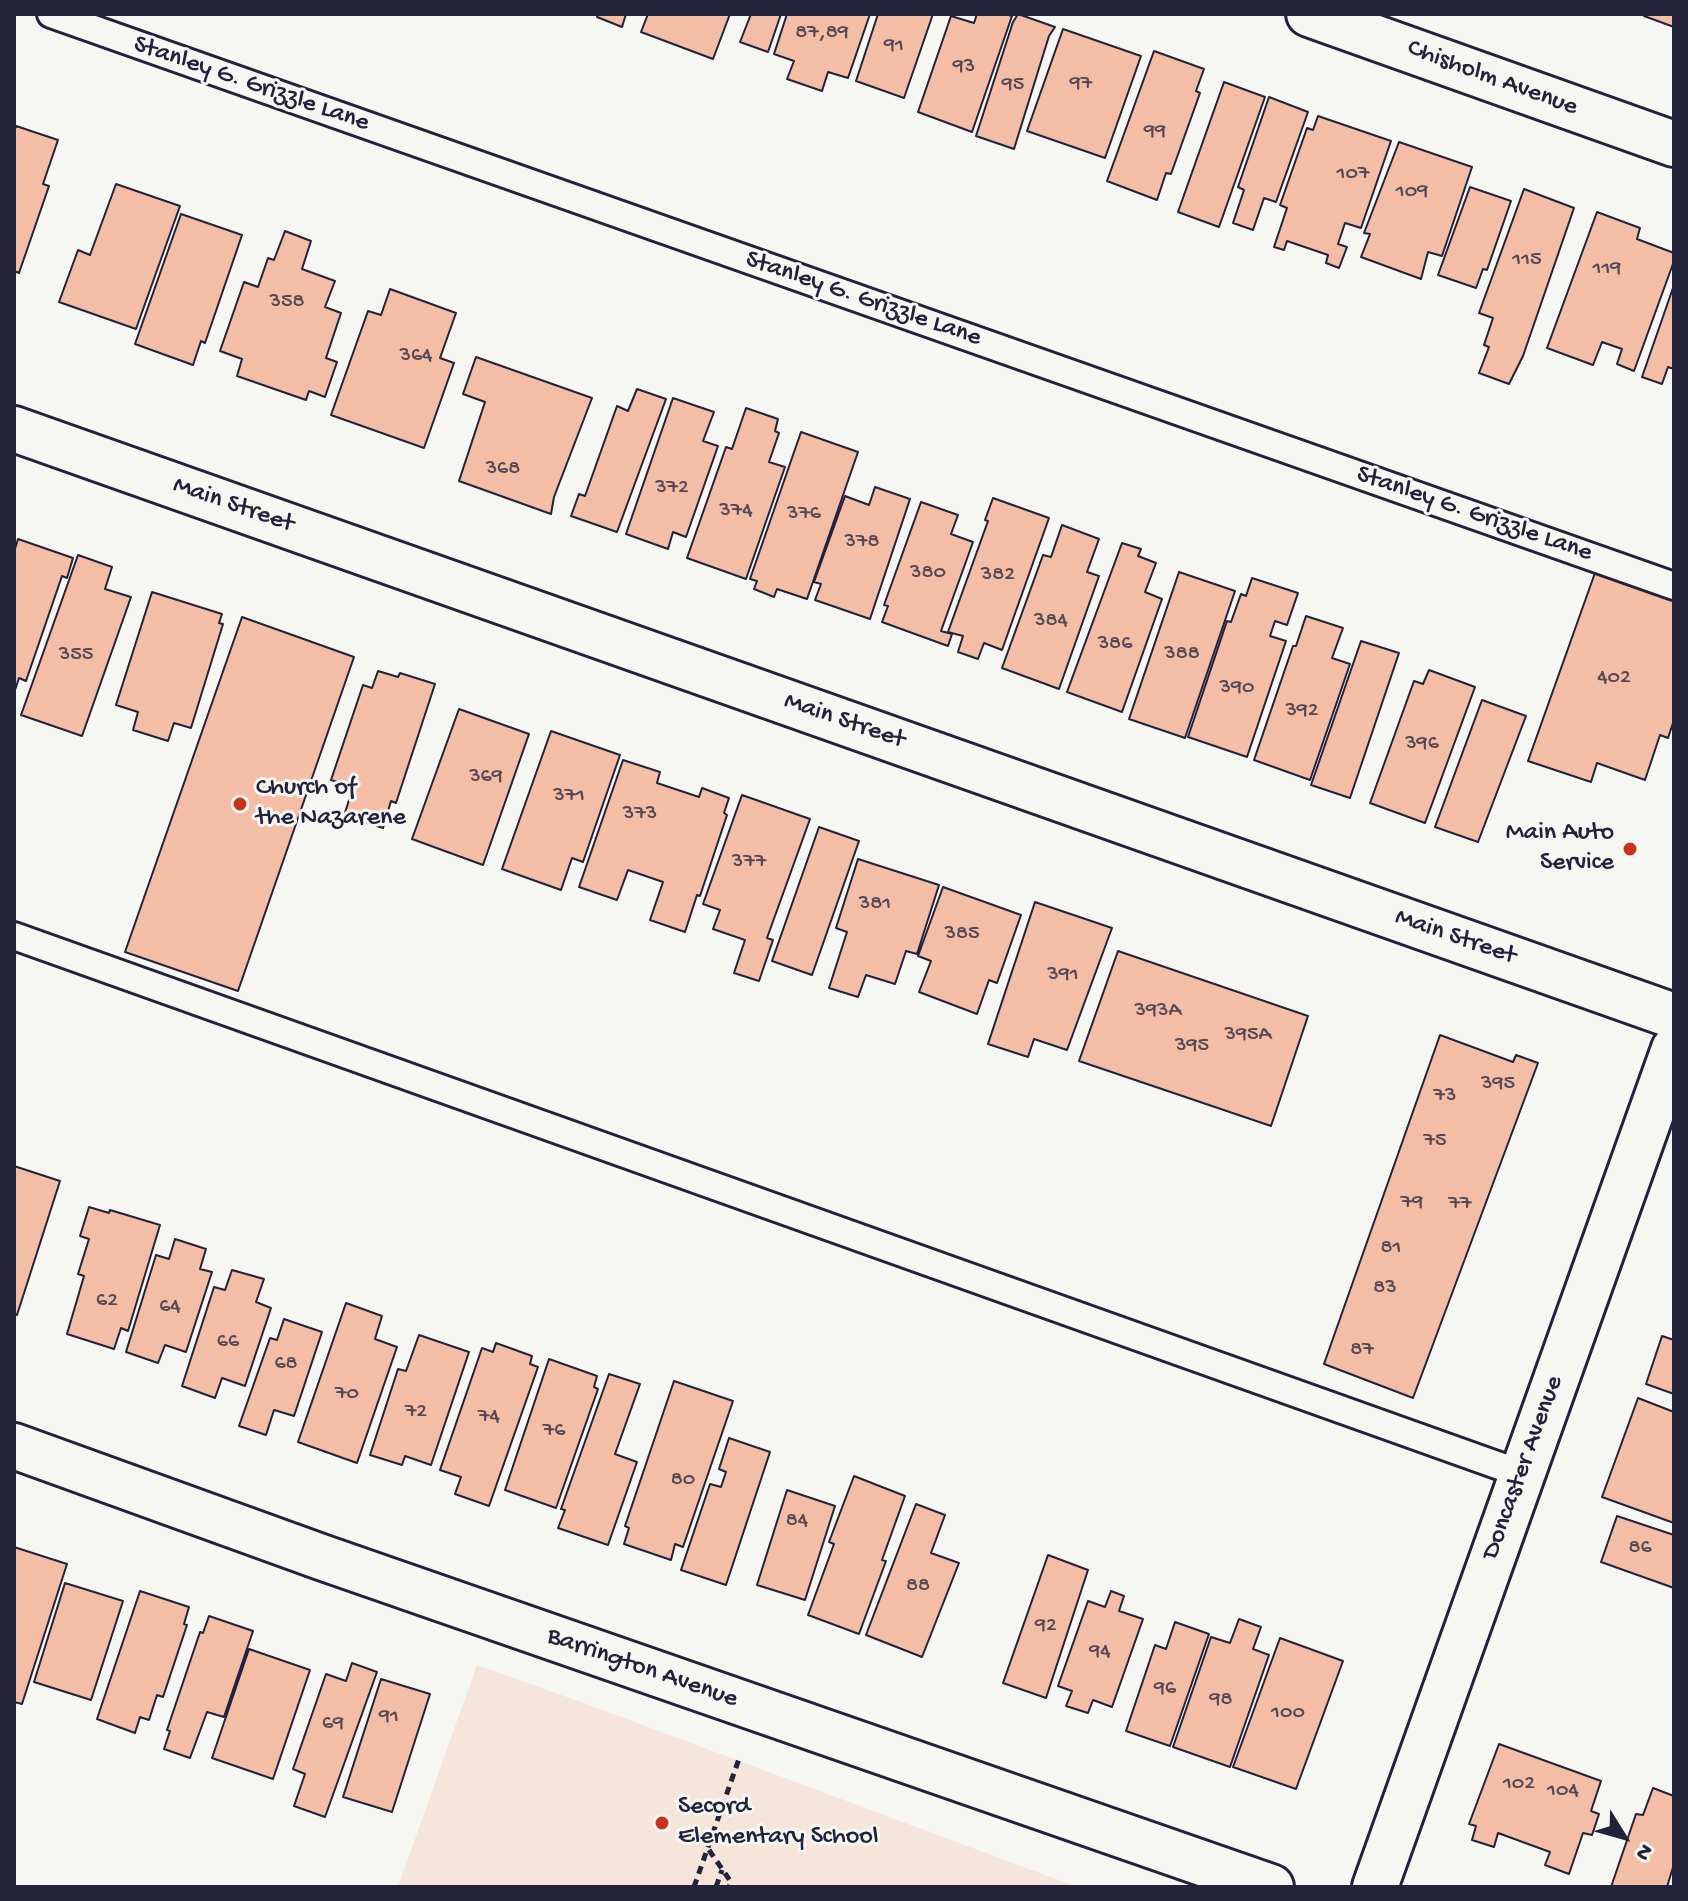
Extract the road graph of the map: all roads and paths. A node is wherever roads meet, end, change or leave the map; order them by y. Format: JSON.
{"nodes":[{"id":1,"x":51,"y":14,"type":"edge"},
{"id":2,"x":1309,"y":14,"type":"edge"},
{"id":3,"x":1674,"y":144,"type":"edge"},
{"id":4,"x":14,"y":429,"type":"edge"},
{"id":5,"x":1674,"y":586,"type":"edge"},
{"id":6,"x":14,"y":936,"type":"edge"},
{"id":7,"x":1674,"y":1016,"type":"edge"},
{"id":8,"x":1674,"y":1049,"type":"edge"},
{"id":9,"x":14,"y":1446,"type":"edge"},
{"id":10,"x":1522,"y":1474,"type":"junction"},
{"id":11,"x":740,"y":1755,"type":"dead end"},
{"id":12,"x":708,"y":1850,"type":"junction"},
{"id":13,"x":722,"y":1869,"type":"junction"},
{"id":14,"x":694,"y":1887,"type":"edge"},
{"id":15,"x":716,"y":1887,"type":"edge"},
{"id":16,"x":729,"y":1887,"type":"edge"},
{"id":17,"x":1271,"y":1887,"type":"edge"},
{"id":18,"x":1375,"y":1887,"type":"edge"}],
"edges":[{"from":1,"to":5,"type":"lane","name":"Stanley G. Grizzle Lane"},
{"from":2,"to":3,"type":"street","name":"Chisholm Avenue"},
{"from":4,"to":7,"type":"street","name":"Main Street"},
{"from":6,"to":10,"type":"lane"},
{"from":8,"to":10,"type":"street","name":"Doncaster Avenue"},
{"from":9,"to":17,"type":"street","name":"Barrington Avenue"},
{"from":10,"to":18,"type":"street","name":"Doncaster Avenue"},
{"from":11,"to":12,"type":"path"},
{"from":12,"to":13,"type":"path"},
{"from":12,"to":14,"type":"path"},
{"from":13,"to":15,"type":"path"},
{"from":13,"to":16,"type":"path"}]}
